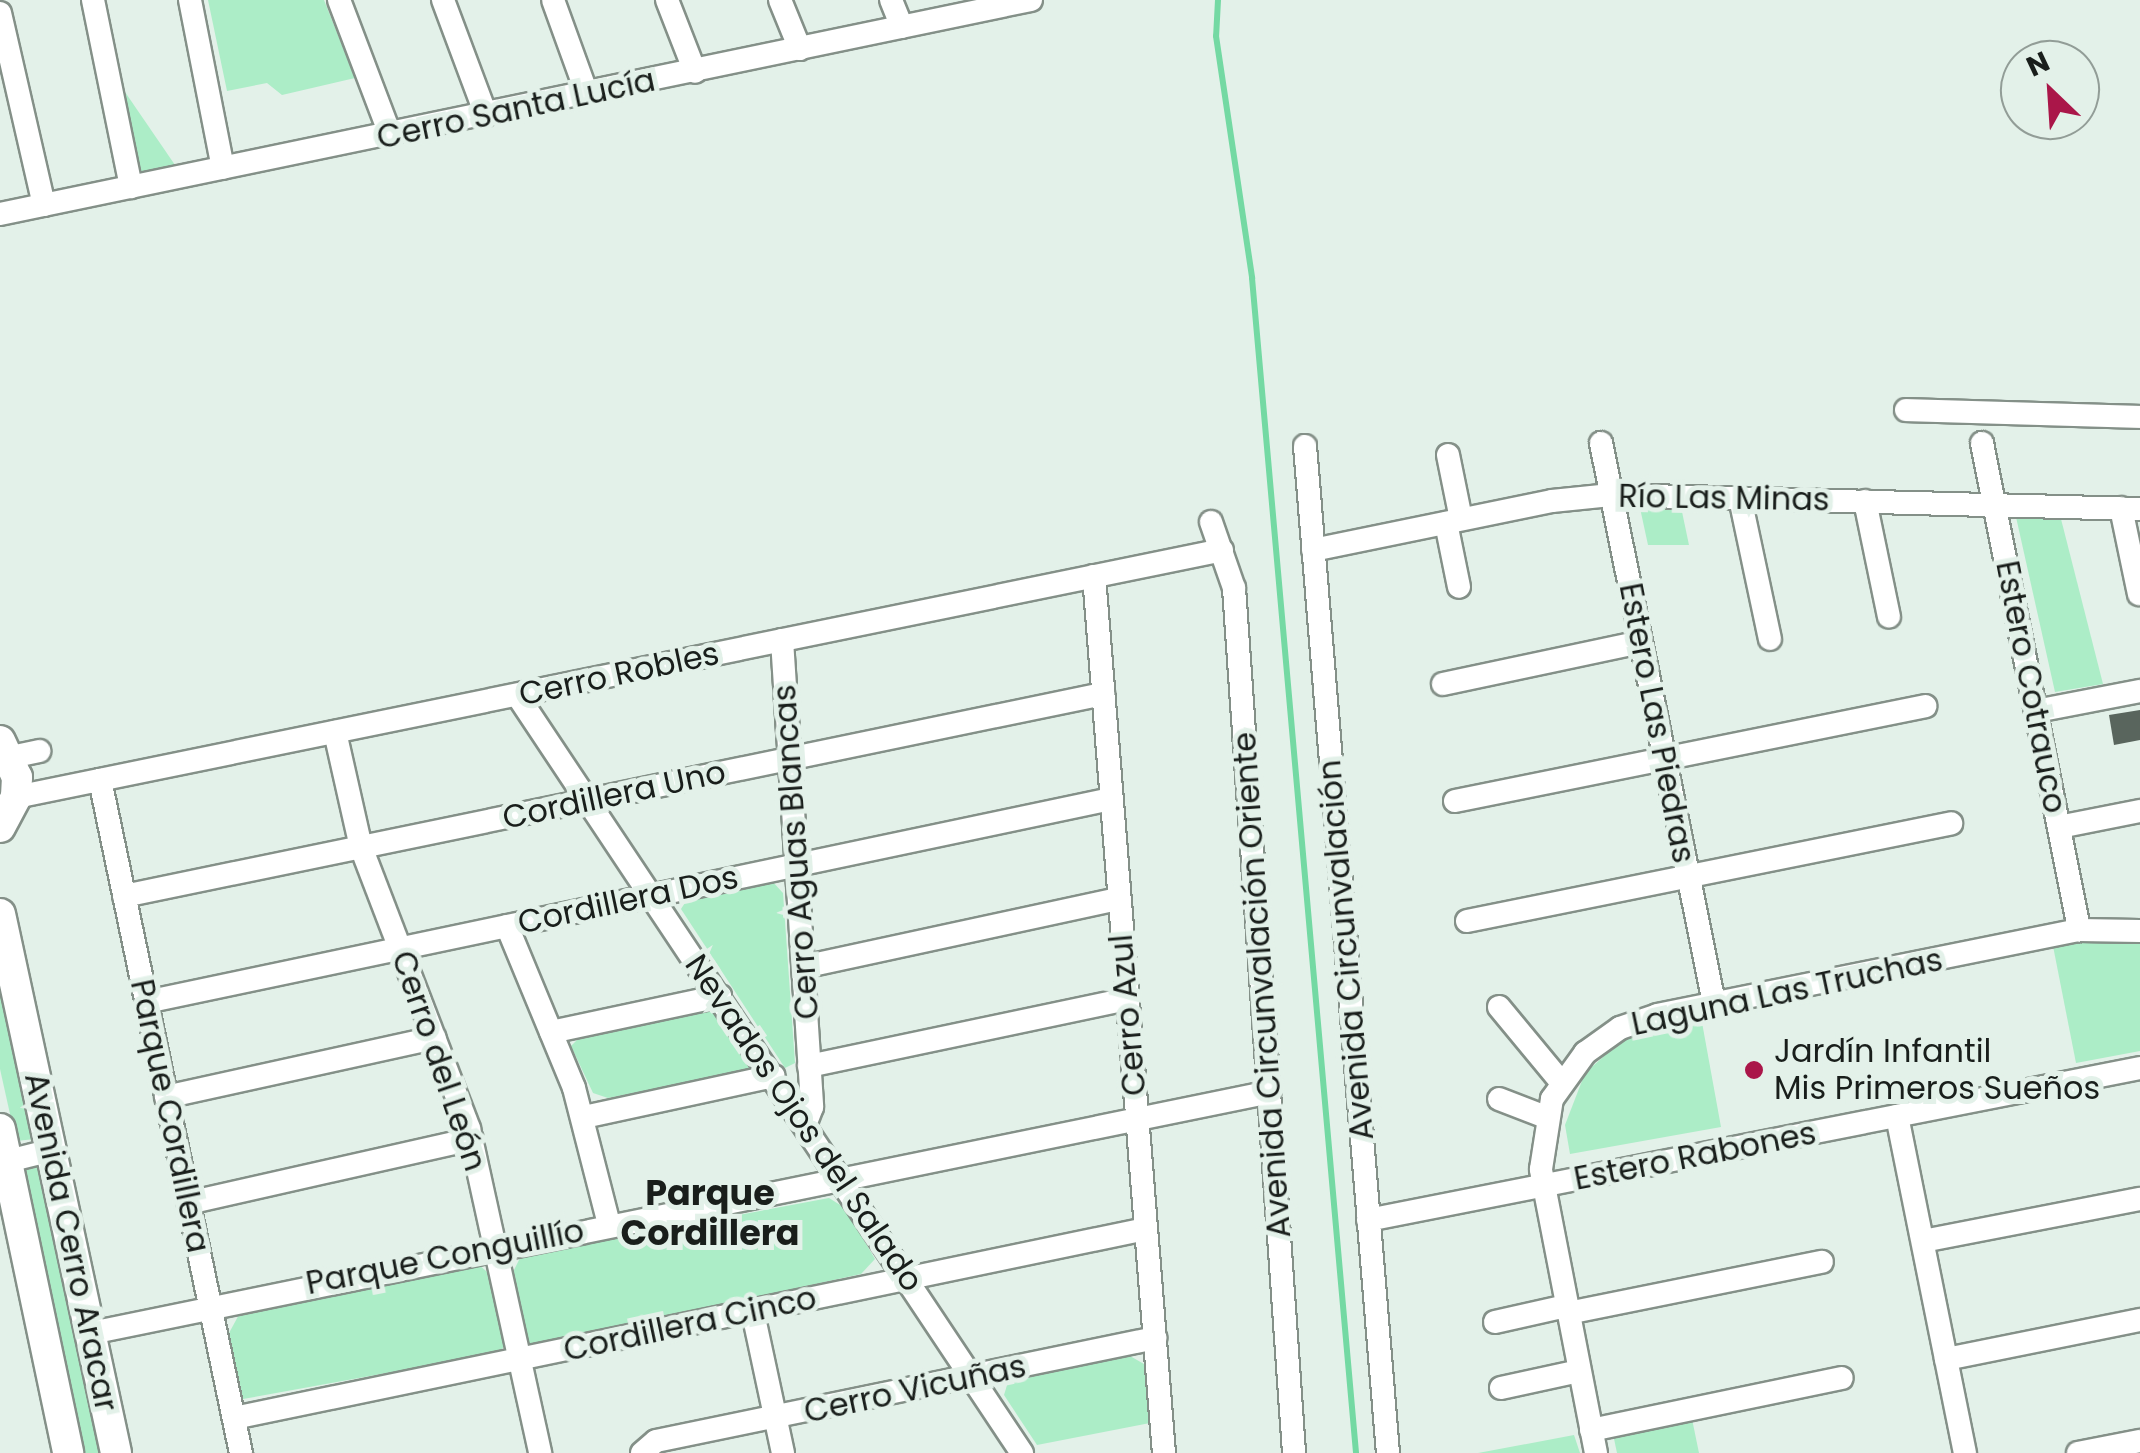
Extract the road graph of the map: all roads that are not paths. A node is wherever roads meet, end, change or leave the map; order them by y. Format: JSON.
{"nodes":[{"id":1,"x":93,"y":0,"type":"edge"},
{"id":2,"x":190,"y":0,"type":"edge"},
{"id":3,"x":338,"y":0,"type":"edge"},
{"id":4,"x":443,"y":0,"type":"edge"},
{"id":5,"x":553,"y":0,"type":"edge"},
{"id":6,"x":667,"y":0,"type":"edge"},
{"id":7,"x":780,"y":0,"type":"edge"},
{"id":8,"x":891,"y":0,"type":"edge"},
{"id":9,"x":1025,"y":1,"type":"edge"},
{"id":10,"x":0,"y":13,"type":"edge"},
{"id":11,"x":902,"y":27,"type":"junction"},
{"id":12,"x":800,"y":49,"type":"junction"},
{"id":13,"x":694,"y":72,"type":"junction"},
{"id":14,"x":587,"y":94,"type":"junction"},
{"id":15,"x":486,"y":115,"type":"junction"},
{"id":16,"x":390,"y":134,"type":"junction"},
{"id":17,"x":223,"y":168,"type":"junction"},
{"id":18,"x":131,"y":187,"type":"junction"},
{"id":19,"x":44,"y":205,"type":"junction"},
{"id":20,"x":0,"y":214,"type":"edge"},
{"id":21,"x":1906,"y":410,"type":"dead end"},
{"id":22,"x":2140,"y":417,"type":"edge"},
{"id":23,"x":1601,"y":442,"type":"dead end"},
{"id":24,"x":1982,"y":443,"type":"dead end"},
{"id":25,"x":1304,"y":446,"type":"dead end"},
{"id":26,"x":1448,"y":454,"type":"dead end"},
{"id":27,"x":1611,"y":495,"type":"junction"},
{"id":28,"x":1740,"y":498,"type":"junction"},
{"id":29,"x":1865,"y":502,"type":"junction"},
{"id":30,"x":1995,"y":505,"type":"junction"},
{"id":31,"x":2131,"y":509,"type":"edge"},
{"id":32,"x":1453,"y":521,"type":"junction"},
{"id":33,"x":1211,"y":522,"type":"dead end"},
{"id":34,"x":1222,"y":550,"type":"junction"},
{"id":35,"x":1313,"y":550,"type":"junction"},
{"id":36,"x":1094,"y":576,"type":"junction"},
{"id":37,"x":1459,"y":587,"type":"dead end"},
{"id":38,"x":2140,"y":594,"type":"edge"},
{"id":39,"x":1889,"y":616,"type":"dead end"},
{"id":40,"x":1770,"y":639,"type":"dead end"},
{"id":41,"x":782,"y":640,"type":"junction"},
{"id":42,"x":1641,"y":642,"type":"junction"},
{"id":43,"x":1443,"y":684,"type":"dead end"},
{"id":44,"x":2140,"y":690,"type":"edge"},
{"id":45,"x":517,"y":694,"type":"junction"},
{"id":46,"x":1102,"y":694,"type":"junction"},
{"id":47,"x":1925,"y":706,"type":"dead end"},
{"id":48,"x":2036,"y":712,"type":"junction"},
{"id":49,"x":335,"y":732,"type":"junction"},
{"id":50,"x":17,"y":750,"type":"edge"},
{"id":51,"x":790,"y":758,"type":"junction"},
{"id":52,"x":1664,"y":759,"type":"junction"},
{"id":53,"x":100,"y":780,"type":"junction"},
{"id":54,"x":16,"y":797,"type":"junction"},
{"id":55,"x":1111,"y":799,"type":"junction"},
{"id":56,"x":588,"y":800,"type":"junction"},
{"id":57,"x":1456,"y":801,"type":"dead end"},
{"id":58,"x":2140,"y":810,"type":"edge"},
{"id":59,"x":1952,"y":823,"type":"dead end"},
{"id":60,"x":0,"y":827,"type":"edge"},
{"id":61,"x":2059,"y":827,"type":"junction"},
{"id":62,"x":361,"y":847,"type":"junction"},
{"id":63,"x":796,"y":865,"type":"junction"},
{"id":64,"x":1688,"y":876,"type":"junction"},
{"id":65,"x":652,"y":895,"type":"junction"},
{"id":66,"x":124,"y":896,"type":"junction"},
{"id":67,"x":1118,"y":899,"type":"junction"},
{"id":68,"x":0,"y":914,"type":"edge"},
{"id":69,"x":1467,"y":921,"type":"dead end"},
{"id":70,"x":507,"y":926,"type":"junction"},
{"id":71,"x":2079,"y":930,"type":"junction"},
{"id":72,"x":2140,"y":931,"type":"edge"},
{"id":73,"x":400,"y":948,"type":"junction"},
{"id":74,"x":803,"y":967,"type":"junction"},
{"id":75,"x":720,"y":996,"type":"junction"},
{"id":76,"x":1126,"y":998,"type":"junction"},
{"id":77,"x":146,"y":1002,"type":"junction"},
{"id":78,"x":1714,"y":1004,"type":"junction"},
{"id":79,"x":1499,"y":1006,"type":"dead end"},
{"id":80,"x":551,"y":1032,"type":"junction"},
{"id":81,"x":434,"y":1038,"type":"junction"},
{"id":82,"x":809,"y":1066,"type":"junction"},
{"id":83,"x":2140,"y":1068,"type":"edge"},
{"id":84,"x":774,"y":1076,"type":"junction"},
{"id":85,"x":1561,"y":1082,"type":"junction"},
{"id":86,"x":1270,"y":1092,"type":"junction"},
{"id":87,"x":166,"y":1097,"type":"junction"},
{"id":88,"x":1499,"y":1099,"type":"dead end"},
{"id":89,"x":1136,"y":1115,"type":"junction"},
{"id":90,"x":584,"y":1116,"type":"junction"},
{"id":91,"x":1897,"y":1116,"type":"junction"},
{"id":92,"x":1546,"y":1117,"type":"junction"},
{"id":93,"x":806,"y":1122,"type":"junction"},
{"id":94,"x":0,"y":1129,"type":"edge"},
{"id":95,"x":472,"y":1139,"type":"junction"},
{"id":96,"x":52,"y":1150,"type":"junction"},
{"id":97,"x":3,"y":1162,"type":"edge"},
{"id":98,"x":841,"y":1176,"type":"junction"},
{"id":99,"x":1542,"y":1187,"type":"junction"},
{"id":100,"x":2140,"y":1199,"type":"edge"},
{"id":101,"x":188,"y":1203,"type":"junction"},
{"id":102,"x":1368,"y":1220,"type":"junction"},
{"id":103,"x":609,"y":1224,"type":"junction"},
{"id":104,"x":1146,"y":1229,"type":"junction"},
{"id":105,"x":1922,"y":1242,"type":"junction"},
{"id":106,"x":495,"y":1248,"type":"junction"},
{"id":107,"x":1822,"y":1262,"type":"dead end"},
{"id":108,"x":907,"y":1278,"type":"junction"},
{"id":109,"x":210,"y":1305,"type":"junction"},
{"id":110,"x":1567,"y":1309,"type":"junction"},
{"id":111,"x":754,"y":1314,"type":"junction"},
{"id":112,"x":2140,"y":1320,"type":"edge"},
{"id":113,"x":1495,"y":1322,"type":"dead end"},
{"id":114,"x":91,"y":1333,"type":"junction"},
{"id":115,"x":1155,"y":1338,"type":"junction"},
{"id":116,"x":519,"y":1359,"type":"junction"},
{"id":117,"x":1946,"y":1359,"type":"junction"},
{"id":118,"x":1580,"y":1371,"type":"junction"},
{"id":119,"x":972,"y":1376,"type":"junction"},
{"id":120,"x":1842,"y":1378,"type":"dead end"},
{"id":121,"x":1500,"y":1388,"type":"dead end"},
{"id":122,"x":234,"y":1418,"type":"junction"},
{"id":123,"x":776,"y":1418,"type":"junction"},
{"id":124,"x":2140,"y":1441,"type":"edge"},
{"id":125,"x":1593,"y":1442,"type":"edge"},
{"id":126,"x":674,"y":1447,"type":"edge"},
{"id":127,"x":68,"y":1453,"type":"edge"},
{"id":128,"x":116,"y":1453,"type":"edge"},
{"id":129,"x":242,"y":1453,"type":"edge"},
{"id":130,"x":540,"y":1453,"type":"edge"},
{"id":131,"x":642,"y":1453,"type":"edge"},
{"id":132,"x":783,"y":1453,"type":"edge"},
{"id":133,"x":1022,"y":1453,"type":"edge"},
{"id":134,"x":1164,"y":1453,"type":"edge"},
{"id":135,"x":1294,"y":1453,"type":"edge"},
{"id":136,"x":1388,"y":1453,"type":"edge"},
{"id":137,"x":1964,"y":1453,"type":"edge"},
{"id":138,"x":2078,"y":1453,"type":"edge"}],
"edges":[{"from":1,"to":18,"type":"street"},
{"from":2,"to":17,"type":"street"},
{"from":3,"to":16,"type":"street"},
{"from":4,"to":15,"type":"street"},
{"from":5,"to":14,"type":"street"},
{"from":6,"to":13,"type":"street"},
{"from":7,"to":12,"type":"street"},
{"from":8,"to":11,"type":"street"},
{"from":9,"to":11,"type":"street","name":"Cerro Santa Lucía"},
{"from":10,"to":19,"type":"street"},
{"from":11,"to":12,"type":"street","name":"Cerro Santa Lucía"},
{"from":12,"to":13,"type":"street","name":"Cerro Santa Lucía"},
{"from":13,"to":14,"type":"street","name":"Cerro Santa Lucía"},
{"from":14,"to":15,"type":"street","name":"Cerro Santa Lucía"},
{"from":15,"to":16,"type":"street","name":"Cerro Santa Lucía"},
{"from":16,"to":17,"type":"street","name":"Cerro Santa Lucía"},
{"from":17,"to":18,"type":"street","name":"Cerro Santa Lucía"},
{"from":18,"to":19,"type":"street","name":"Cerro Santa Lucía"},
{"from":19,"to":20,"type":"street","name":"Cerro Santa Lucía"},
{"from":21,"to":22,"type":"street"},
{"from":23,"to":27,"type":"street","name":"Estero Las Piedras"},
{"from":24,"to":30,"type":"street","name":"Estero Cotrauco"},
{"from":25,"to":35,"type":"street","name":"Avenida Circunvalación"},
{"from":26,"to":32,"type":"street"},
{"from":27,"to":28,"type":"street","name":"Río Las Minas"},
{"from":27,"to":32,"type":"street","name":"Río Las Minas"},
{"from":27,"to":42,"type":"street","name":"Estero Las Piedras"},
{"from":28,"to":29,"type":"street","name":"Río Las Minas"},
{"from":28,"to":40,"type":"street"},
{"from":29,"to":30,"type":"street","name":"Río Las Minas"},
{"from":29,"to":39,"type":"street"},
{"from":30,"to":31,"type":"street","name":"Río Las Minas"},
{"from":30,"to":48,"type":"street","name":"Estero Cotrauco"},
{"from":31,"to":38,"type":"street"},
{"from":32,"to":35,"type":"street","name":"Río Las Minas"},
{"from":32,"to":37,"type":"street"},
{"from":33,"to":34,"type":"street","name":"Avenida Circunvalación Oriente"},
{"from":34,"to":36,"type":"street","name":"Cerro Robles"},
{"from":34,"to":86,"type":"street","name":"Avenida Circunvalación Oriente"},
{"from":35,"to":102,"type":"street","name":"Avenida Circunvalación"},
{"from":36,"to":41,"type":"street","name":"Cerro Robles"},
{"from":36,"to":46,"type":"street","name":"Cerro Azul"},
{"from":41,"to":45,"type":"street","name":"Cerro Robles"},
{"from":41,"to":51,"type":"street","name":"Cerro Aguas Blancas"},
{"from":42,"to":43,"type":"street"},
{"from":42,"to":52,"type":"street","name":"Estero Las Piedras"},
{"from":44,"to":48,"type":"street"},
{"from":45,"to":49,"type":"street","name":"Cerro Robles"},
{"from":45,"to":56,"type":"street","name":"Nevados Ojos del Salado"},
{"from":46,"to":51,"type":"street","name":"Cordillera Uno"},
{"from":46,"to":55,"type":"street","name":"Cerro Azul"},
{"from":47,"to":52,"type":"street"},
{"from":48,"to":61,"type":"street","name":"Estero Cotrauco"},
{"from":49,"to":53,"type":"street","name":"Cerro Robles"},
{"from":49,"to":62,"type":"street","name":"Cerro del León"},
{"from":50,"to":54,"type":"street"},
{"from":51,"to":56,"type":"street","name":"Cordillera Uno"},
{"from":51,"to":63,"type":"street","name":"Cerro Aguas Blancas"},
{"from":52,"to":57,"type":"street"},
{"from":52,"to":64,"type":"street","name":"Estero Las Piedras"},
{"from":53,"to":54,"type":"street","name":"Cerro Robles"},
{"from":53,"to":66,"type":"street","name":"Parque Cordillera"},
{"from":54,"to":60,"type":"street"},
{"from":55,"to":63,"type":"street","name":"Cordillera Dos"},
{"from":55,"to":67,"type":"street","name":"Cerro Azul"},
{"from":56,"to":62,"type":"street","name":"Cordillera Uno"},
{"from":56,"to":65,"type":"street","name":"Nevados Ojos del Salado"},
{"from":58,"to":61,"type":"street"},
{"from":59,"to":64,"type":"street"},
{"from":61,"to":71,"type":"street","name":"Estero Cotrauco"},
{"from":62,"to":66,"type":"street","name":"Cordillera Uno"},
{"from":62,"to":73,"type":"street","name":"Cerro del León"},
{"from":63,"to":65,"type":"street","name":"Cordillera Dos"},
{"from":63,"to":74,"type":"street","name":"Cerro Aguas Blancas"},
{"from":64,"to":69,"type":"street"},
{"from":64,"to":78,"type":"street","name":"Estero Las Piedras"},
{"from":65,"to":70,"type":"street","name":"Cordillera Dos"},
{"from":65,"to":75,"type":"street","name":"Nevados Ojos del Salado"},
{"from":66,"to":77,"type":"street","name":"Parque Cordillera"},
{"from":67,"to":74,"type":"street"},
{"from":67,"to":76,"type":"street","name":"Cerro Azul"},
{"from":68,"to":96,"type":"street","name":"Avenida Cerro Aracar"},
{"from":70,"to":73,"type":"street","name":"Cordillera Dos"},
{"from":70,"to":80,"type":"street"},
{"from":71,"to":72,"type":"street","name":"Laguna Las Truchas"},
{"from":71,"to":78,"type":"street","name":"Laguna Las Truchas"},
{"from":73,"to":77,"type":"street","name":"Cordillera Dos"},
{"from":73,"to":81,"type":"street","name":"Cerro del León"},
{"from":74,"to":82,"type":"street","name":"Cerro Aguas Blancas"},
{"from":75,"to":80,"type":"street"},
{"from":75,"to":84,"type":"street","name":"Nevados Ojos del Salado"},
{"from":76,"to":82,"type":"street"},
{"from":76,"to":89,"type":"street","name":"Cerro Azul"},
{"from":77,"to":87,"type":"street","name":"Parque Cordillera"},
{"from":78,"to":85,"type":"street","name":"Laguna Las Truchas"},
{"from":79,"to":85,"type":"street"},
{"from":80,"to":90,"type":"street"},
{"from":81,"to":87,"type":"street"},
{"from":81,"to":95,"type":"street","name":"Cerro del León"},
{"from":82,"to":93,"type":"street","name":"Cerro Aguas Blancas"},
{"from":83,"to":91,"type":"street","name":"Estero Rabones"},
{"from":84,"to":90,"type":"street"},
{"from":84,"to":93,"type":"street","name":"Nevados Ojos del Salado"},
{"from":85,"to":92,"type":"street","name":"Laguna Las Truchas"},
{"from":86,"to":89,"type":"street","name":"Parque Conguillío"},
{"from":86,"to":135,"type":"street","name":"Avenida Circunvalación Oriente"},
{"from":87,"to":101,"type":"street","name":"Parque Cordillera"},
{"from":88,"to":92,"type":"street"},
{"from":89,"to":98,"type":"street","name":"Parque Conguillío"},
{"from":89,"to":104,"type":"street","name":"Cerro Azul"},
{"from":90,"to":103,"type":"street"},
{"from":91,"to":99,"type":"street","name":"Estero Rabones"},
{"from":91,"to":105,"type":"street"},
{"from":92,"to":99,"type":"street","name":"Laguna Las Truchas"},
{"from":93,"to":98,"type":"street","name":"Nevados Ojos del Salado"},
{"from":94,"to":97,"type":"street","name":"Avenida Cerro Aracar"},
{"from":95,"to":101,"type":"street"},
{"from":95,"to":106,"type":"street","name":"Cerro del León"},
{"from":96,"to":97,"type":"street"},
{"from":96,"to":114,"type":"street","name":"Avenida Cerro Aracar"},
{"from":97,"to":127,"type":"street","name":"Avenida Cerro Aracar"},
{"from":98,"to":103,"type":"street","name":"Parque Conguillío"},
{"from":98,"to":108,"type":"street","name":"Nevados Ojos del Salado"},
{"from":99,"to":102,"type":"street","name":"Estero Rabones"},
{"from":99,"to":110,"type":"street","name":"Laguna Las Truchas"},
{"from":100,"to":105,"type":"street"},
{"from":101,"to":109,"type":"street","name":"Parque Cordillera"},
{"from":102,"to":136,"type":"street","name":"Avenida Circunvalación"},
{"from":103,"to":106,"type":"street","name":"Parque Conguillío"},
{"from":104,"to":108,"type":"street","name":"Cordillera Cinco"},
{"from":104,"to":115,"type":"street","name":"Cerro Azul"},
{"from":105,"to":117,"type":"street"},
{"from":106,"to":109,"type":"street","name":"Parque Conguillío"},
{"from":106,"to":116,"type":"street","name":"Cerro del León"},
{"from":107,"to":110,"type":"street"},
{"from":108,"to":111,"type":"street","name":"Cordillera Cinco"},
{"from":108,"to":119,"type":"street","name":"Nevados Ojos del Salado"},
{"from":109,"to":114,"type":"street","name":"Parque Conguillío"},
{"from":109,"to":122,"type":"street","name":"Parque Cordillera"},
{"from":110,"to":113,"type":"street"},
{"from":110,"to":118,"type":"street","name":"Laguna Las Truchas"},
{"from":111,"to":116,"type":"street","name":"Cordillera Cinco"},
{"from":111,"to":123,"type":"street"},
{"from":112,"to":117,"type":"street"},
{"from":114,"to":128,"type":"street","name":"Avenida Cerro Aracar"},
{"from":115,"to":119,"type":"street","name":"Cerro Vicuñas"},
{"from":115,"to":134,"type":"street","name":"Cerro Azul"},
{"from":116,"to":122,"type":"street","name":"Cordillera Cinco"},
{"from":116,"to":130,"type":"street","name":"Cerro del León"},
{"from":117,"to":137,"type":"street"},
{"from":118,"to":121,"type":"street"},
{"from":118,"to":125,"type":"street","name":"Laguna Las Truchas"},
{"from":119,"to":123,"type":"street","name":"Cerro Vicuñas"},
{"from":119,"to":133,"type":"street","name":"Nevados Ojos del Salado"},
{"from":120,"to":125,"type":"street"},
{"from":122,"to":129,"type":"street","name":"Parque Cordillera"},
{"from":123,"to":126,"type":"street","name":"Cerro Vicuñas"},
{"from":123,"to":132,"type":"street"},
{"from":124,"to":138,"type":"street"},
{"from":126,"to":131,"type":"street","name":"Cerro Vicuñas"}]}
